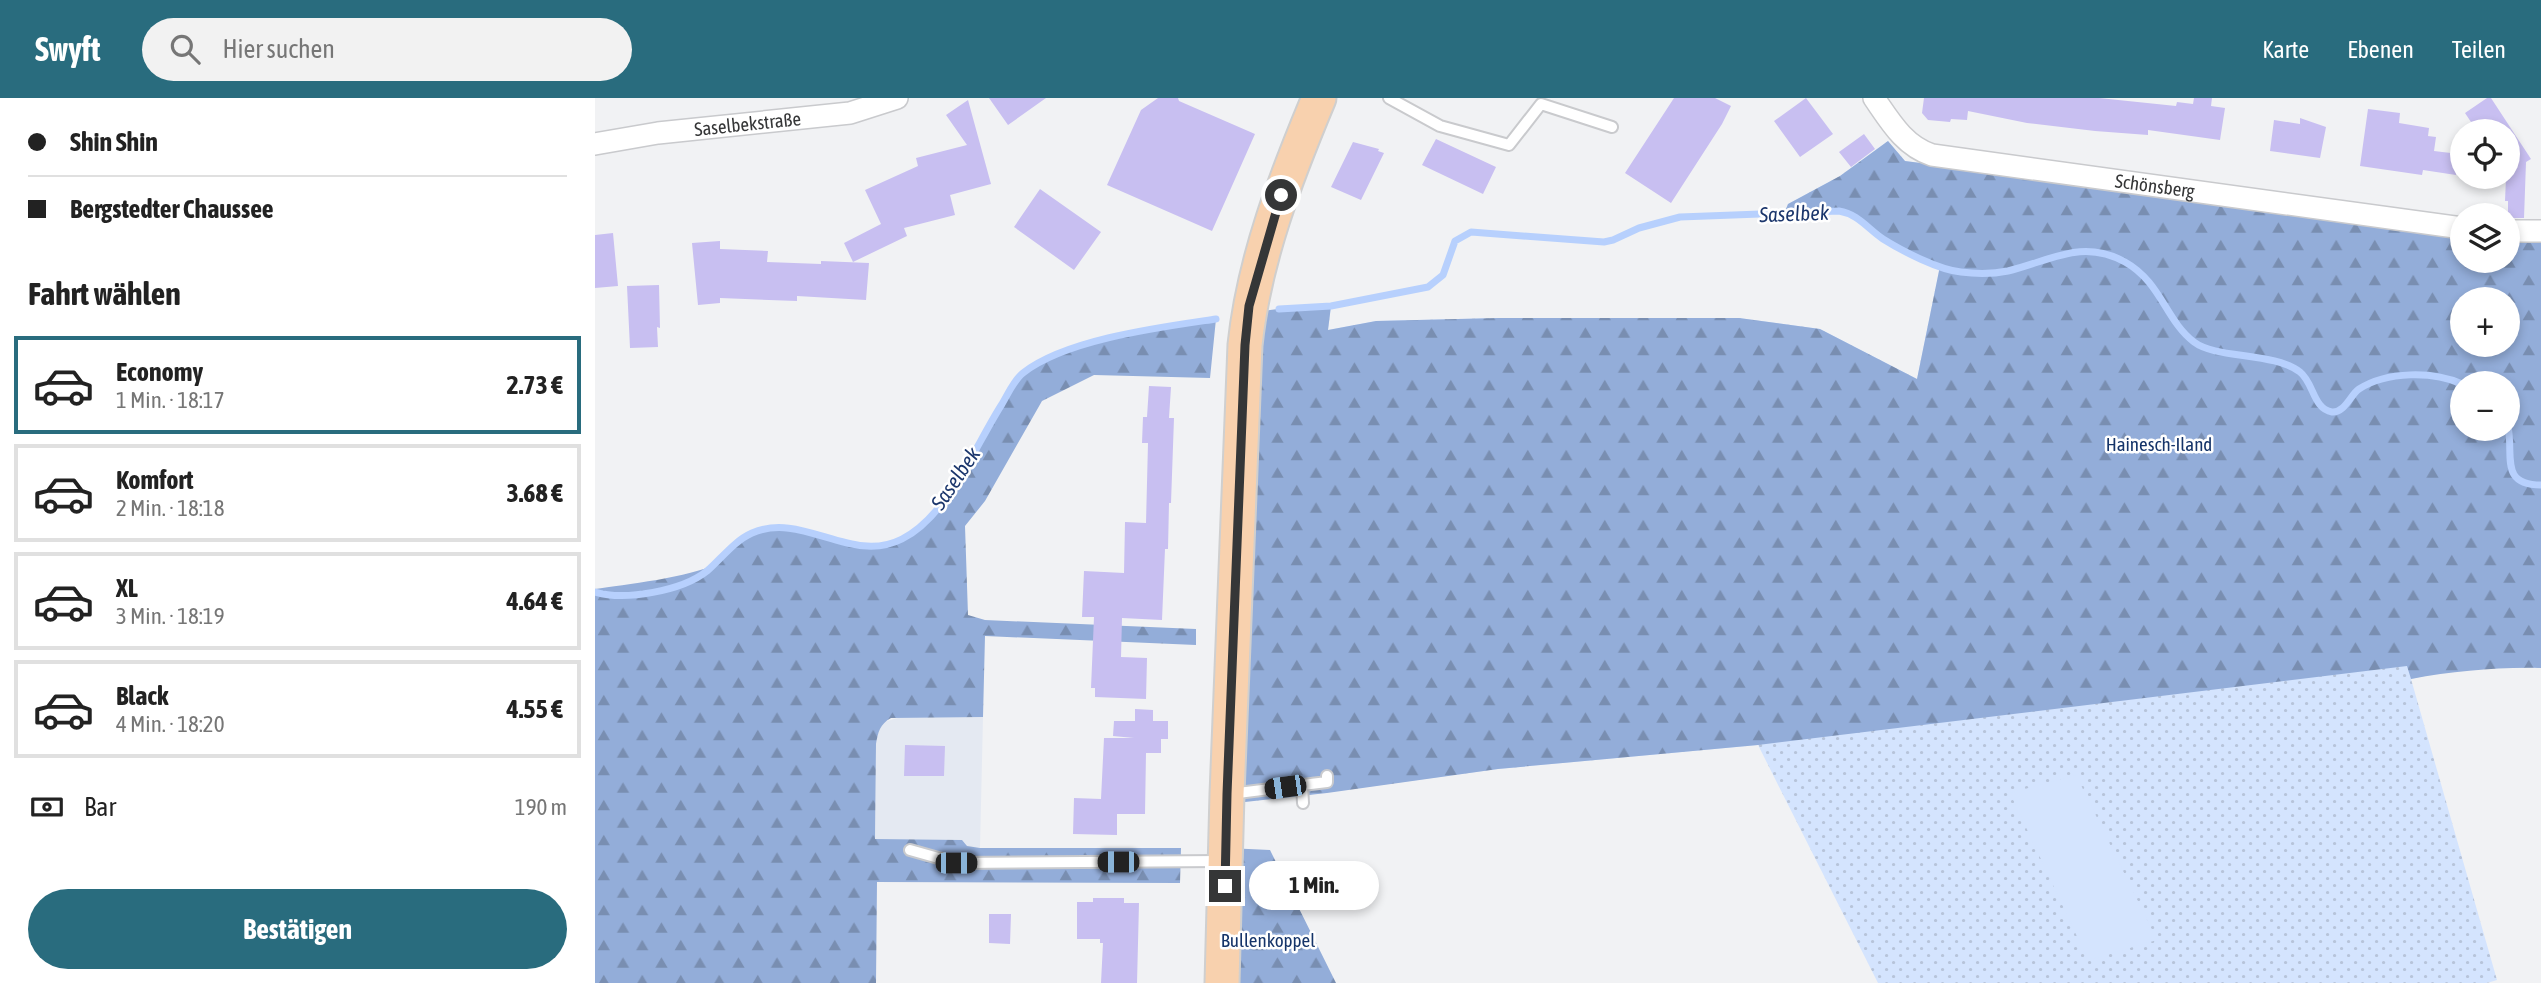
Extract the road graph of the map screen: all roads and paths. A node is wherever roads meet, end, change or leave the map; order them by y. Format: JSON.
{"nodes":[{"id":1,"x":1319,"y":98,"type":"edge"},
{"id":2,"x":1389,"y":98,"type":"edge"},
{"id":3,"x":1874,"y":98,"type":"edge"},
{"id":4,"x":889,"y":100,"type":"edge"},
{"id":5,"x":1612,"y":127,"type":"dead end"},
{"id":6,"x":595,"y":144,"type":"edge"},
{"id":7,"x":2450,"y":226,"type":"edge"},
{"id":8,"x":2520,"y":231,"type":"edge"},
{"id":9,"x":2541,"y":231,"type":"edge"},
{"id":10,"x":1327,"y":776,"type":"dead end"},
{"id":11,"x":1302,"y":785,"type":"junction"},
{"id":12,"x":1227,"y":794,"type":"junction"},
{"id":13,"x":1303,"y":803,"type":"dead end"},
{"id":14,"x":910,"y":850,"type":"dead end"},
{"id":15,"x":1226,"y":861,"type":"junction"},
{"id":16,"x":1222,"y":983,"type":"edge"}],
"edges":[{"from":1,"to":12,"type":"main road"},
{"from":2,"to":5,"type":"lane"},
{"from":3,"to":7,"type":"street","name":"Schönsberg"},
{"from":4,"to":6,"type":"street","name":"Saselbekstraße"},
{"from":8,"to":9,"type":"street"},
{"from":10,"to":11,"type":"lane"},
{"from":11,"to":12,"type":"lane"},
{"from":11,"to":13,"type":"lane"},
{"from":12,"to":15,"type":"main road"},
{"from":14,"to":15,"type":"lane"},
{"from":15,"to":16,"type":"main road"}]}
